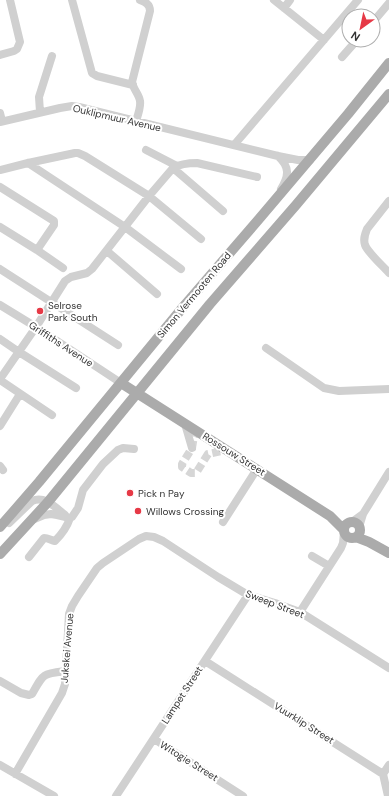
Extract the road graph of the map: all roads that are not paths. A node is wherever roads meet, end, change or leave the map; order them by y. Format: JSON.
{"nodes":[{"id":1,"x":10,"y":0,"type":"edge"},
{"id":2,"x":72,"y":0,"type":"edge"},
{"id":3,"x":140,"y":0,"type":"edge"},
{"id":4,"x":274,"y":0,"type":"edge"},
{"id":5,"x":290,"y":0,"type":"edge"},
{"id":6,"x":358,"y":0,"type":"edge"},
{"id":7,"x":389,"y":3,"type":"edge"},
{"id":8,"x":284,"y":8,"type":"junction"},
{"id":9,"x":381,"y":12,"type":"edge"},
{"id":10,"x":324,"y":40,"type":"junction"},
{"id":11,"x":350,"y":48,"type":"edge"},
{"id":12,"x":0,"y":55,"type":"edge"},
{"id":13,"x":52,"y":56,"type":"dead end"},
{"id":14,"x":342,"y":57,"type":"dead end"},
{"id":15,"x":389,"y":63,"type":"edge"},
{"id":16,"x":132,"y":85,"type":"junction"},
{"id":17,"x":389,"y":94,"type":"edge"},
{"id":18,"x":40,"y":112,"type":"junction"},
{"id":19,"x":1,"y":119,"type":"edge"},
{"id":20,"x":136,"y":121,"type":"junction"},
{"id":21,"x":234,"y":145,"type":"junction"},
{"id":22,"x":146,"y":150,"type":"dead end"},
{"id":23,"x":278,"y":156,"type":"junction"},
{"id":24,"x":310,"y":160,"type":"junction"},
{"id":25,"x":28,"y":163,"type":"junction"},
{"id":26,"x":175,"y":167,"type":"junction"},
{"id":27,"x":0,"y":170,"type":"edge"},
{"id":28,"x":257,"y":178,"type":"dead end"},
{"id":29,"x":0,"y":187,"type":"edge"},
{"id":30,"x":149,"y":196,"type":"junction"},
{"id":31,"x":389,"y":201,"type":"edge"},
{"id":32,"x":271,"y":205,"type":"junction"},
{"id":33,"x":223,"y":211,"type":"dead end"},
{"id":34,"x":0,"y":227,"type":"edge"},
{"id":35,"x":125,"y":227,"type":"junction"},
{"id":36,"x":201,"y":239,"type":"dead end"},
{"id":37,"x":37,"y":250,"type":"junction"},
{"id":38,"x":107,"y":251,"type":"junction"},
{"id":39,"x":63,"y":268,"type":"dead end"},
{"id":40,"x":0,"y":270,"type":"edge"},
{"id":41,"x":181,"y":270,"type":"dead end"},
{"id":42,"x":389,"y":273,"type":"edge"},
{"id":43,"x":157,"y":294,"type":"dead end"},
{"id":44,"x":52,"y":302,"type":"junction"},
{"id":45,"x":0,"y":305,"type":"edge"},
{"id":46,"x":36,"y":327,"type":"junction"},
{"id":47,"x":0,"y":339,"type":"edge"},
{"id":48,"x":118,"y":344,"type":"dead end"},
{"id":49,"x":266,"y":348,"type":"dead end"},
{"id":50,"x":19,"y":352,"type":"junction"},
{"id":51,"x":0,"y":379,"type":"edge"},
{"id":52,"x":121,"y":383,"type":"junction"},
{"id":53,"x":76,"y":388,"type":"dead end"},
{"id":54,"x":389,"y":389,"type":"edge"},
{"id":55,"x":137,"y":393,"type":"junction"},
{"id":56,"x":20,"y":394,"type":"junction"},
{"id":57,"x":52,"y":414,"type":"dead end"},
{"id":58,"x":185,"y":424,"type":"junction"},
{"id":59,"x":0,"y":426,"type":"edge"},
{"id":60,"x":192,"y":448,"type":"dead end"},
{"id":61,"x":134,"y":449,"type":"dead end"},
{"id":62,"x":257,"y":469,"type":"junction"},
{"id":63,"x":389,"y":472,"type":"edge"},
{"id":64,"x":48,"y":502,"type":"junction"},
{"id":65,"x":69,"y":518,"type":"junction"},
{"id":66,"x":32,"y":520,"type":"junction"},
{"id":67,"x":223,"y":522,"type":"dead end"},
{"id":68,"x":0,"y":526,"type":"edge"},
{"id":69,"x":352,"y":529,"type":"junction"},
{"id":70,"x":0,"y":532,"type":"edge"},
{"id":71,"x":139,"y":539,"type":"joint"},
{"id":72,"x":386,"y":551,"type":"edge"},
{"id":73,"x":0,"y":554,"type":"edge"},
{"id":74,"x":29,"y":556,"type":"dead end"},
{"id":75,"x":312,"y":556,"type":"dead end"},
{"id":76,"x":330,"y":566,"type":"junction"},
{"id":77,"x":248,"y":595,"type":"junction"},
{"id":78,"x":300,"y":612,"type":"junction"},
{"id":79,"x":205,"y":661,"type":"junction"},
{"id":80,"x":389,"y":668,"type":"edge"},
{"id":81,"x":66,"y":671,"type":"junction"},
{"id":82,"x":0,"y":681,"type":"edge"},
{"id":83,"x":154,"y":739,"type":"junction"},
{"id":84,"x":389,"y":764,"type":"edge"},
{"id":85,"x":0,"y":765,"type":"edge"},
{"id":86,"x":15,"y":774,"type":"junction"},
{"id":87,"x":383,"y":774,"type":"junction"},
{"id":88,"x":54,"y":796,"type":"edge"},
{"id":89,"x":116,"y":796,"type":"edge"},
{"id":90,"x":244,"y":796,"type":"edge"},
{"id":91,"x":388,"y":796,"type":"edge"}],
"edges":[{"from":1,"to":12,"type":"street"},
{"from":2,"to":16,"type":"street"},
{"from":3,"to":16,"type":"street"},
{"from":4,"to":8,"type":"street"},
{"from":5,"to":8,"type":"street"},
{"from":6,"to":10,"type":"street"},
{"from":7,"to":9,"type":"street"},
{"from":8,"to":10,"type":"street"},
{"from":10,"to":21,"type":"street"},
{"from":11,"to":14,"type":"street"},
{"from":13,"to":18,"type":"street"},
{"from":15,"to":24,"type":"main road","name":"Simon Vermooten Road"},
{"from":16,"to":20,"type":"street"},
{"from":17,"to":55,"type":"main road","name":"Simon Vermooten Road"},
{"from":18,"to":19,"type":"street","name":"Ouklipmuur Avenue"},
{"from":18,"to":20,"type":"street","name":"Ouklipmuur Avenue"},
{"from":20,"to":21,"type":"street","name":"Ouklipmuur Avenue"},
{"from":21,"to":23,"type":"street","name":"Ouklipmuur Avenue"},
{"from":22,"to":26,"type":"street"},
{"from":23,"to":24,"type":"street","name":"Ouklipmuur Avenue"},
{"from":23,"to":32,"type":"street"},
{"from":24,"to":32,"type":"main road","name":"Simon Vermooten Road"},
{"from":25,"to":27,"type":"street"},
{"from":25,"to":30,"type":"street"},
{"from":25,"to":35,"type":"street"},
{"from":26,"to":28,"type":"street"},
{"from":26,"to":30,"type":"street"},
{"from":26,"to":33,"type":"street"},
{"from":29,"to":37,"type":"street"},
{"from":30,"to":35,"type":"street"},
{"from":30,"to":36,"type":"street"},
{"from":31,"to":42,"type":"street"},
{"from":32,"to":52,"type":"main road","name":"Simon Vermooten Road"},
{"from":34,"to":37,"type":"street"},
{"from":35,"to":38,"type":"street"},
{"from":35,"to":41,"type":"street"},
{"from":37,"to":39,"type":"street"},
{"from":38,"to":43,"type":"street"},
{"from":38,"to":44,"type":"street"},
{"from":40,"to":44,"type":"street"},
{"from":44,"to":46,"type":"street"},
{"from":44,"to":48,"type":"street"},
{"from":45,"to":46,"type":"street","name":"Griffiths Avenue"},
{"from":46,"to":50,"type":"street"},
{"from":46,"to":52,"type":"street","name":"Griffiths Avenue"},
{"from":47,"to":50,"type":"street"},
{"from":49,"to":54,"type":"street"},
{"from":50,"to":51,"type":"street"},
{"from":50,"to":53,"type":"street"},
{"from":51,"to":56,"type":"street"},
{"from":52,"to":55,"type":"main road","name":"Rossouw Street"},
{"from":52,"to":68,"type":"main road","name":"Simon Vermooten Road"},
{"from":55,"to":58,"type":"main road","name":"Rossouw Street"},
{"from":55,"to":64,"type":"main road","name":"Simon Vermooten Road"},
{"from":56,"to":57,"type":"street"},
{"from":56,"to":59,"type":"street"},
{"from":58,"to":60,"type":"street"},
{"from":58,"to":62,"type":"main road","name":"Rossouw Street"},
{"from":61,"to":65,"type":"street"},
{"from":62,"to":67,"type":"street"},
{"from":62,"to":69,"type":"main road","name":"Rossouw Street"},
{"from":63,"to":69,"type":"street"},
{"from":64,"to":65,"type":"street"},
{"from":64,"to":66,"type":"main road","name":"Simon Vermooten Road"},
{"from":64,"to":70,"type":"street"},
{"from":65,"to":66,"type":"street"},
{"from":65,"to":74,"type":"street"},
{"from":66,"to":73,"type":"main road","name":"Simon Vermooten Road"},
{"from":69,"to":72,"type":"main road","name":"Rossouw Street"},
{"from":69,"to":76,"type":"street"},
{"from":71,"to":77,"type":"street","name":"Sweep Street"},
{"from":71,"to":81,"type":"street","name":"Jukskei Avenue"},
{"from":75,"to":76,"type":"street"},
{"from":76,"to":78,"type":"street"},
{"from":77,"to":78,"type":"street","name":"Sweep Street"},
{"from":77,"to":79,"type":"street","name":"Lampet Street"},
{"from":78,"to":80,"type":"street","name":"Sweep Street"},
{"from":79,"to":83,"type":"street","name":"Lampet Street"},
{"from":79,"to":87,"type":"street","name":"Vuurklip Street"},
{"from":81,"to":82,"type":"street"},
{"from":81,"to":86,"type":"street","name":"Jukskei Avenue"},
{"from":83,"to":89,"type":"street","name":"Lampet Street"},
{"from":83,"to":90,"type":"street","name":"Witogie Street"},
{"from":84,"to":87,"type":"street"},
{"from":85,"to":86,"type":"street"},
{"from":86,"to":88,"type":"street"},
{"from":87,"to":91,"type":"street"}]}
